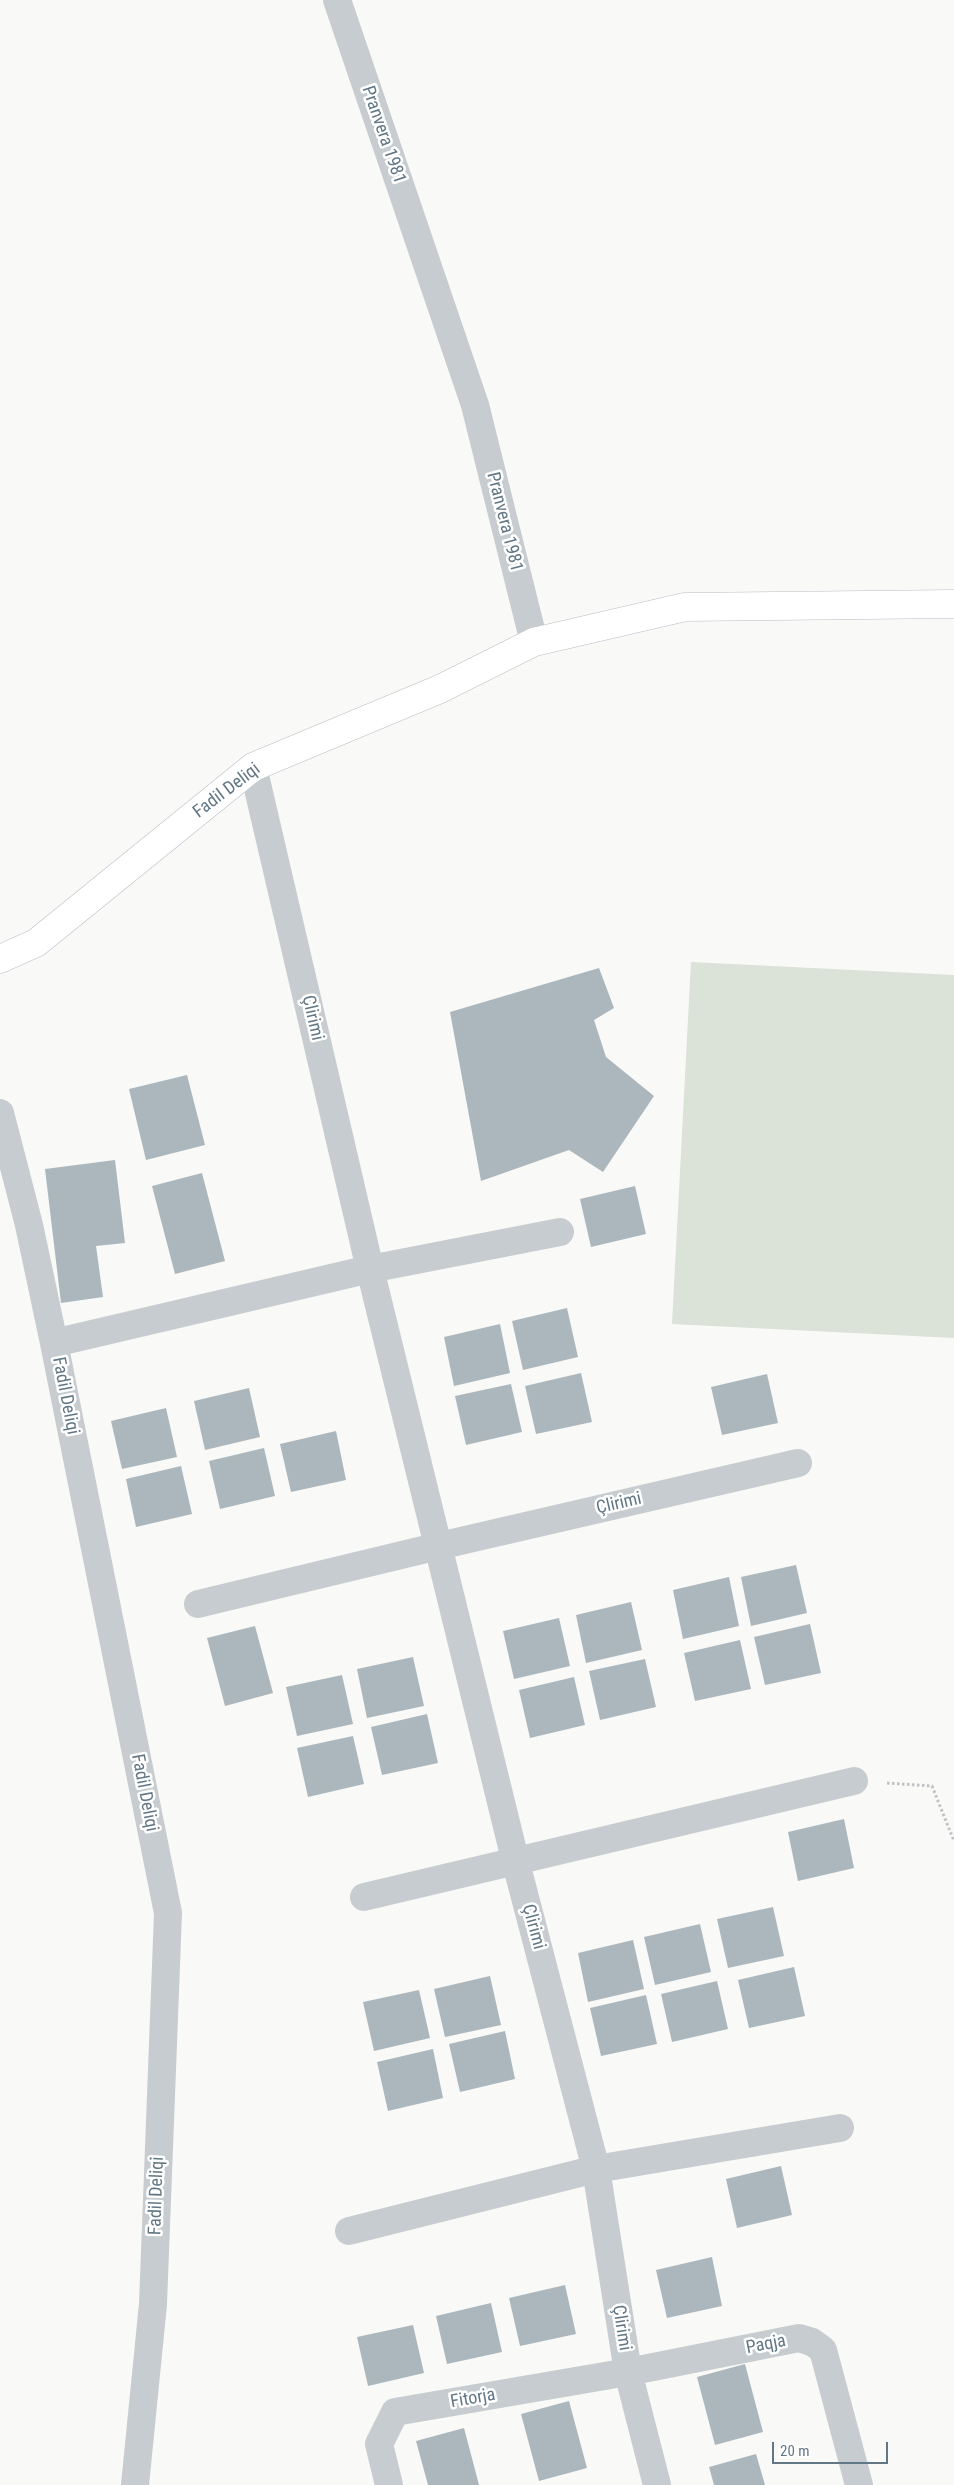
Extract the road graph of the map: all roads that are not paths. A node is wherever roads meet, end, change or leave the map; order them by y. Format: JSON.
{"nodes":[{"id":1,"x":337,"y":0,"type":"edge"},
{"id":2,"x":954,"y":604,"type":"edge"},
{"id":3,"x":534,"y":642,"type":"junction"},
{"id":4,"x":254,"y":767,"type":"junction"},
{"id":5,"x":0,"y":959,"type":"edge"},
{"id":6,"x":0,"y":1113,"type":"edge"},
{"id":7,"x":560,"y":1232,"type":"dead end"},
{"id":8,"x":370,"y":1269,"type":"junction"},
{"id":9,"x":54,"y":1343,"type":"junction"},
{"id":10,"x":798,"y":1463,"type":"dead end"},
{"id":11,"x":439,"y":1546,"type":"junction"},
{"id":12,"x":198,"y":1604,"type":"dead end"},
{"id":13,"x":854,"y":1781,"type":"road end"},
{"id":14,"x":515,"y":1859,"type":"junction"},
{"id":15,"x":364,"y":1897,"type":"dead end"},
{"id":16,"x":840,"y":2128,"type":"dead end"},
{"id":17,"x":596,"y":2169,"type":"junction"},
{"id":18,"x":349,"y":2231,"type":"dead end"},
{"id":19,"x":628,"y":2372,"type":"junction"},
{"id":20,"x":135,"y":2485,"type":"edge"},
{"id":21,"x":389,"y":2485,"type":"edge"},
{"id":22,"x":657,"y":2485,"type":"edge"},
{"id":23,"x":859,"y":2485,"type":"edge"}],
"edges":[{"from":1,"to":3,"type":"street","name":"Pranvera 1981"},
{"from":2,"to":3,"type":"main road"},
{"from":3,"to":4,"type":"main road","name":"Fadil Deliqi"},
{"from":4,"to":5,"type":"main road","name":"Fadil Deliqi"},
{"from":4,"to":8,"type":"street","name":"Çlirimi"},
{"from":6,"to":9,"type":"street","name":"Fadil Deliqi"},
{"from":7,"to":8,"type":"street"},
{"from":8,"to":9,"type":"street"},
{"from":8,"to":11,"type":"street","name":"Çlirimi"},
{"from":9,"to":20,"type":"street","name":"Fadil Deliqi"},
{"from":10,"to":11,"type":"street","name":"Çlirimi"},
{"from":11,"to":12,"type":"street","name":"Çlirimi"},
{"from":11,"to":14,"type":"street","name":"Çlirimi"},
{"from":13,"to":14,"type":"street"},
{"from":14,"to":15,"type":"street"},
{"from":14,"to":17,"type":"street","name":"Çlirimi"},
{"from":16,"to":17,"type":"street"},
{"from":17,"to":18,"type":"street"},
{"from":17,"to":19,"type":"street","name":"Çlirimi"},
{"from":19,"to":21,"type":"street","name":"Fitorja"},
{"from":19,"to":22,"type":"street","name":"Çlirimi"},
{"from":19,"to":23,"type":"street","name":"Paqja"}]}
